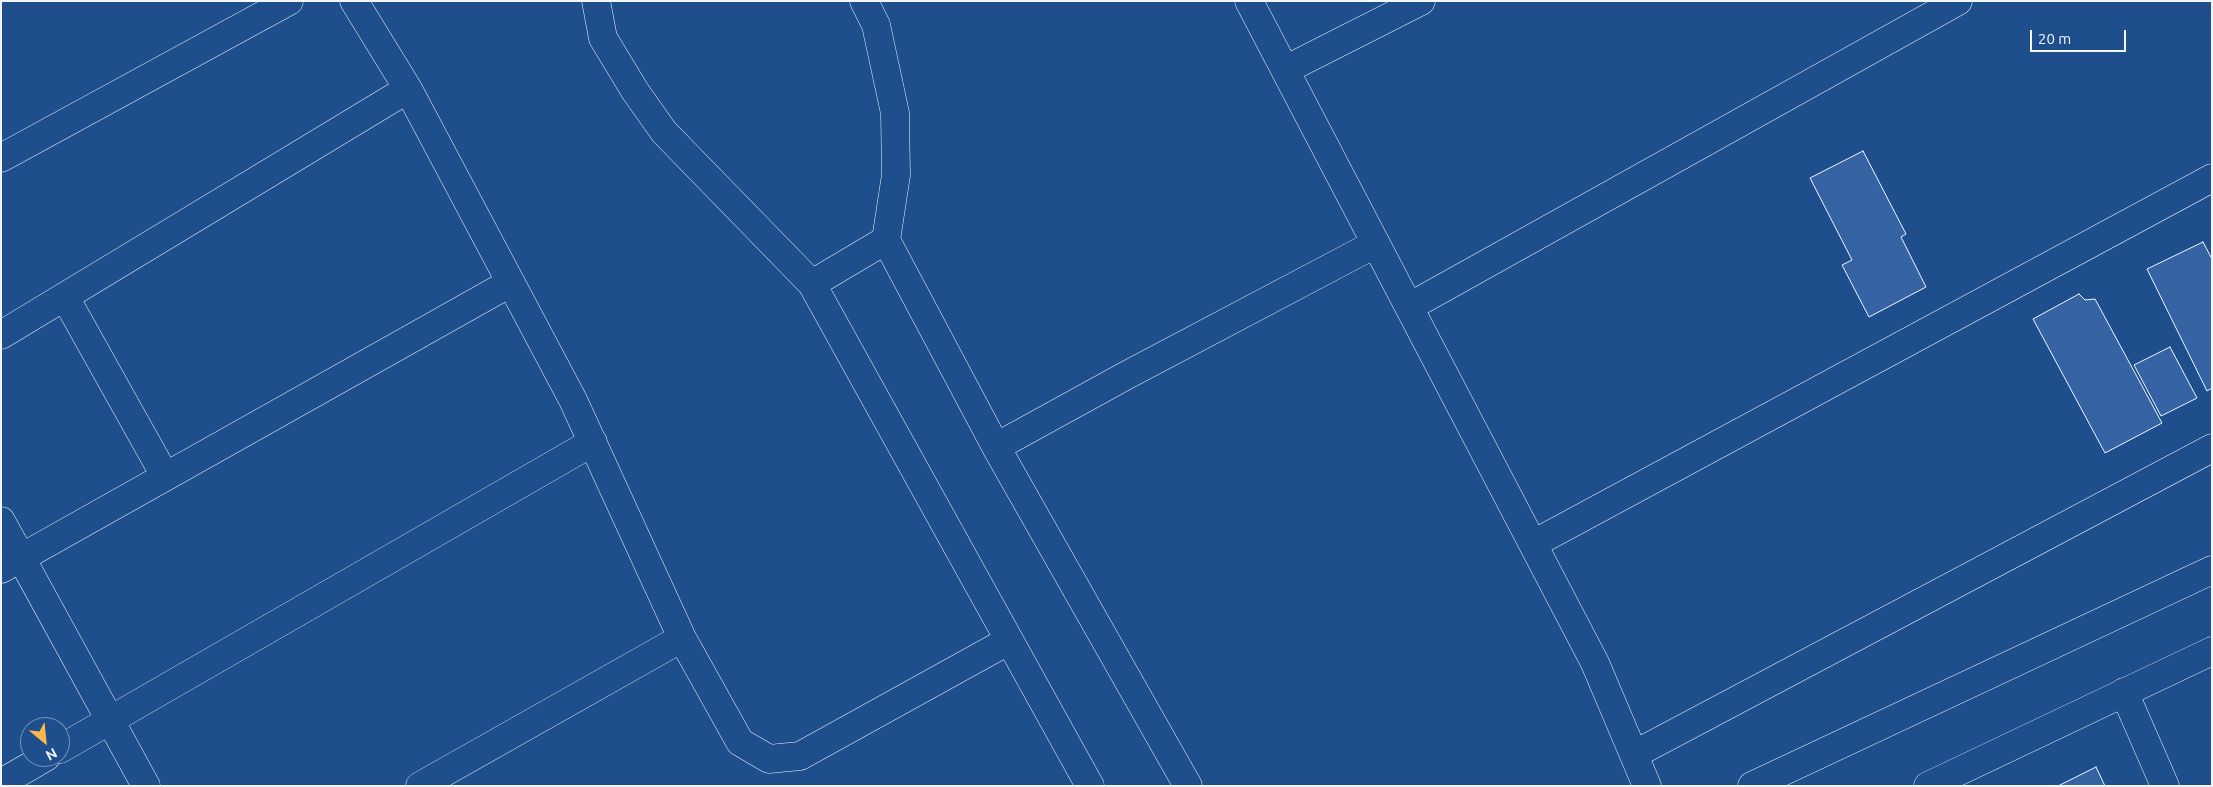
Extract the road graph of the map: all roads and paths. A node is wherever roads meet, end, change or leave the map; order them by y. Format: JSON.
{"nodes":[{"id":1,"x":289,"y":1,"type":"edge"},
{"id":2,"x":354,"y":1,"type":"edge"},
{"id":3,"x":596,"y":1,"type":"edge"},
{"id":4,"x":864,"y":1,"type":"edge"},
{"id":5,"x":1250,"y":1,"type":"edge"},
{"id":6,"x":1421,"y":1,"type":"edge"},
{"id":7,"x":1958,"y":1,"type":"edge"},
{"id":8,"x":1286,"y":70,"type":"junction"},
{"id":9,"x":408,"y":89,"type":"junction"},
{"id":10,"x":1,"y":158,"type":"edge"},
{"id":11,"x":2212,"y":178,"type":"edge"},
{"id":12,"x":886,"y":240,"type":"junction"},
{"id":13,"x":1375,"y":244,"type":"junction"},
{"id":14,"x":510,"y":283,"type":"junction"},
{"id":15,"x":812,"y":284,"type":"junction"},
{"id":16,"x":65,"y":297,"type":"junction"},
{"id":17,"x":1409,"y":306,"type":"junction"},
{"id":18,"x":1,"y":335,"type":"edge"},
{"id":19,"x":594,"y":442,"type":"junction"},
{"id":20,"x":996,"y":446,"type":"junction"},
{"id":21,"x":2212,"y":448,"type":"edge"},
{"id":22,"x":165,"y":476,"type":"junction"},
{"id":23,"x":1,"y":520,"type":"edge"},
{"id":24,"x":1533,"y":544,"type":"junction"},
{"id":25,"x":11,"y":563,"type":"edge"},
{"id":26,"x":2212,"y":570,"type":"edge"},
{"id":27,"x":682,"y":638,"type":"junction"},
{"id":28,"x":1008,"y":641,"type":"junction"},
{"id":29,"x":2212,"y":651,"type":"edge"},
{"id":30,"x":2124,"y":692,"type":"junction"},
{"id":31,"x":110,"y":720,"type":"junction"},
{"id":32,"x":70,"y":743,"type":"edge"},
{"id":33,"x":1634,"y":754,"type":"junction"},
{"id":34,"x":29,"y":767,"type":"edge"},
{"id":35,"x":1,"y":783,"type":"edge"},
{"id":36,"x":146,"y":786,"type":"edge"},
{"id":37,"x":420,"y":786,"type":"edge"},
{"id":38,"x":1090,"y":786,"type":"edge"},
{"id":39,"x":1188,"y":786,"type":"edge"},
{"id":40,"x":1647,"y":786,"type":"edge"},
{"id":41,"x":1752,"y":786,"type":"edge"},
{"id":42,"x":1928,"y":786,"type":"edge"},
{"id":43,"x":2165,"y":786,"type":"edge"}],
"edges":[{"from":1,"to":10,"type":"main road"},
{"from":2,"to":9,"type":"main road"},
{"from":3,"to":15,"type":"main road"},
{"from":4,"to":12,"type":"main road"},
{"from":5,"to":8,"type":"main road"},
{"from":6,"to":8,"type":"main road"},
{"from":7,"to":17,"type":"main road"},
{"from":8,"to":13,"type":"main road"},
{"from":9,"to":14,"type":"main road"},
{"from":9,"to":16,"type":"main road"},
{"from":11,"to":24,"type":"main road"},
{"from":12,"to":15,"type":"main road"},
{"from":12,"to":20,"type":"main road"},
{"from":13,"to":17,"type":"main road"},
{"from":13,"to":20,"type":"main road"},
{"from":14,"to":19,"type":"main road"},
{"from":14,"to":22,"type":"main road"},
{"from":15,"to":28,"type":"main road"},
{"from":16,"to":18,"type":"main road"},
{"from":16,"to":22,"type":"main road"},
{"from":17,"to":24,"type":"main road"},
{"from":19,"to":27,"type":"main road"},
{"from":19,"to":31,"type":"main road"},
{"from":20,"to":39,"type":"main road"},
{"from":21,"to":33,"type":"main road"},
{"from":22,"to":25,"type":"main road"},
{"from":23,"to":25,"type":"main road"},
{"from":24,"to":33,"type":"main road"},
{"from":25,"to":31,"type":"main road"},
{"from":26,"to":41,"type":"main road"},
{"from":27,"to":28,"type":"main road"},
{"from":27,"to":37,"type":"main road"},
{"from":28,"to":38,"type":"main road"},
{"from":29,"to":30,"type":"main road"},
{"from":30,"to":42,"type":"main road"},
{"from":30,"to":43,"type":"main road"},
{"from":31,"to":32,"type":"main road"},
{"from":31,"to":36,"type":"main road"},
{"from":33,"to":40,"type":"main road"},
{"from":34,"to":35,"type":"main road"}]}
